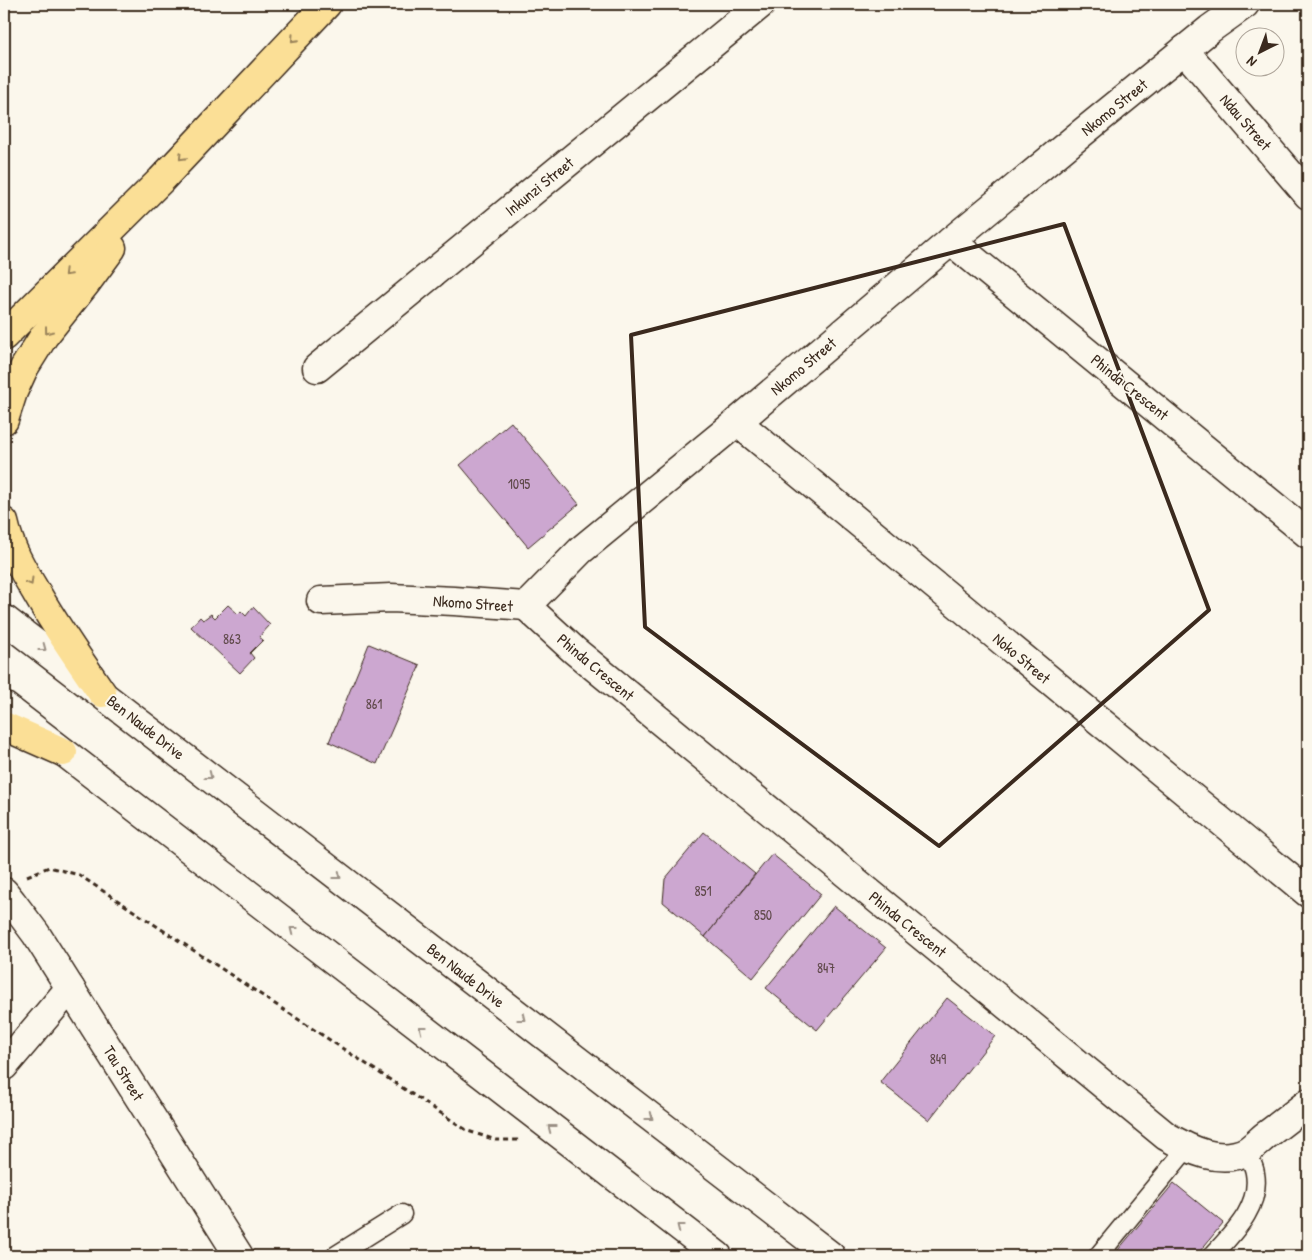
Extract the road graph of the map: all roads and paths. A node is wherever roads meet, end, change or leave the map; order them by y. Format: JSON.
{"nodes":[{"id":1,"x":327,"y":4,"type":"edge"},
{"id":2,"x":761,"y":4,"type":"edge"},
{"id":3,"x":1245,"y":4,"type":"edge"},
{"id":4,"x":1184,"y":50,"type":"junction"},
{"id":5,"x":161,"y":180,"type":"junction"},
{"id":6,"x":1308,"y":195,"type":"edge"},
{"id":7,"x":950,"y":241,"type":"junction"},
{"id":8,"x":4,"y":336,"type":"edge"},
{"id":9,"x":317,"y":368,"type":"dead end"},
{"id":10,"x":4,"y":420,"type":"edge"},
{"id":11,"x":737,"y":422,"type":"junction"},
{"id":12,"x":4,"y":522,"type":"edge"},
{"id":13,"x":1308,"y":534,"type":"edge"},
{"id":14,"x":321,"y":601,"type":"dead end"},
{"id":15,"x":526,"y":606,"type":"junction"},
{"id":16,"x":4,"y":619,"type":"edge"},
{"id":17,"x":102,"y":693,"type":"junction"},
{"id":18,"x":4,"y":706,"type":"edge"},
{"id":19,"x":4,"y":726,"type":"edge"},
{"id":20,"x":63,"y":752,"type":"junction"},
{"id":21,"x":5,"y":893,"type":"edge"},
{"id":22,"x":1308,"y":893,"type":"edge"},
{"id":23,"x":70,"y":988,"type":"junction"},
{"id":24,"x":4,"y":1066,"type":"edge"},
{"id":25,"x":1308,"y":1103,"type":"edge"},
{"id":26,"x":544,"y":1122,"type":"junction"},
{"id":27,"x":1188,"y":1148,"type":"junction"},
{"id":28,"x":1247,"y":1151,"type":"junction"},
{"id":29,"x":402,"y":1214,"type":"dead end"},
{"id":30,"x":240,"y":1256,"type":"edge"},
{"id":31,"x":335,"y":1256,"type":"edge"},
{"id":32,"x":718,"y":1256,"type":"edge"},
{"id":33,"x":831,"y":1256,"type":"edge"},
{"id":34,"x":1098,"y":1256,"type":"edge"},
{"id":35,"x":1212,"y":1256,"type":"edge"}],
"edges":[{"from":1,"to":5,"type":"highway","one_way":true},
{"from":2,"to":9,"type":"street","name":"Inkunzi Street"},
{"from":3,"to":4,"type":"street","name":"Nkomo Street"},
{"from":4,"to":6,"type":"street","name":"Ndau Street"},
{"from":4,"to":7,"type":"street","name":"Nkomo Street"},
{"from":5,"to":8,"type":"highway","one_way":true},
{"from":5,"to":10,"type":"highway","one_way":true},
{"from":7,"to":11,"type":"street","name":"Nkomo Street"},
{"from":7,"to":13,"type":"street","name":"Phinda Crescent"},
{"from":11,"to":15,"type":"street","name":"Nkomo Street"},
{"from":11,"to":22,"type":"street","name":"Noko Street"},
{"from":12,"to":17,"type":"highway","one_way":true},
{"from":14,"to":15,"type":"street","name":"Nkomo Street"},
{"from":15,"to":27,"type":"street","name":"Phinda Crescent"},
{"from":16,"to":17,"type":"street","name":"Ben Naude Drive","one_way":true},
{"from":17,"to":33,"type":"street","name":"Ben Naude Drive","one_way":true},
{"from":18,"to":20,"type":"street"},
{"from":19,"to":20,"type":"highway"},
{"from":26,"to":20,"type":"street","one_way":true},
{"from":21,"to":23,"type":"street","name":"Tau Street"},
{"from":21,"to":26,"type":"path"},
{"from":23,"to":24,"type":"street"},
{"from":23,"to":30,"type":"street","name":"Tau Street"},
{"from":25,"to":28,"type":"street","name":"Phinda Crescent"},
{"from":32,"to":26,"type":"street","one_way":true},
{"from":27,"to":28,"type":"street","name":"Phinda Crescent"},
{"from":27,"to":34,"type":"lane"},
{"from":28,"to":35,"type":"lane"},
{"from":29,"to":31,"type":"lane"}]}
